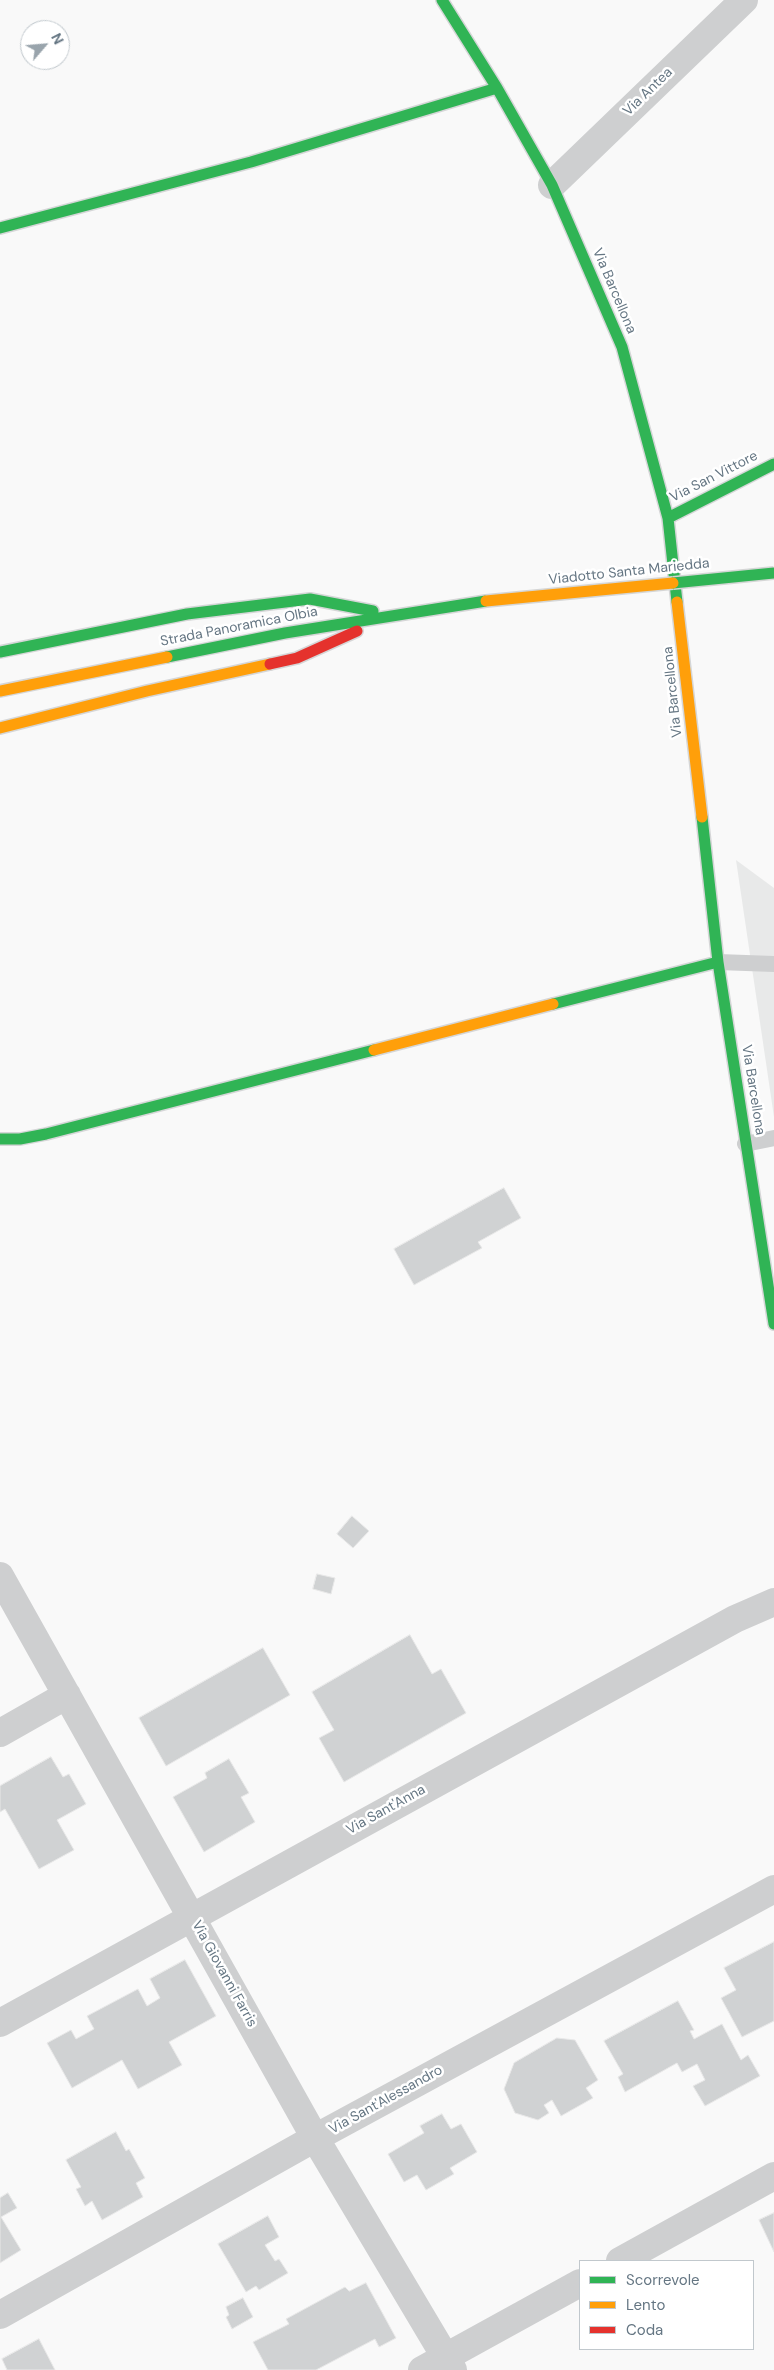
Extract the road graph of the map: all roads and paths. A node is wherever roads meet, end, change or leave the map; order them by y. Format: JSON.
{"nodes":[{"id":1,"x":442,"y":0,"type":"edge"},
{"id":2,"x":744,"y":0,"type":"edge"},
{"id":3,"x":497,"y":88,"type":"junction"},
{"id":4,"x":552,"y":185,"type":"junction"},
{"id":5,"x":0,"y":228,"type":"edge"},
{"id":6,"x":774,"y":464,"type":"edge"},
{"id":7,"x":668,"y":518,"type":"junction"},
{"id":8,"x":774,"y":572,"type":"edge"},
{"id":9,"x":486,"y":601,"type":"joint"},
{"id":10,"x":392,"y":615,"type":"junction"},
{"id":11,"x":0,"y":652,"type":"edge"},
{"id":12,"x":0,"y":691,"type":"edge"},
{"id":13,"x":0,"y":728,"type":"edge"},
{"id":14,"x":718,"y":962,"type":"junction"},
{"id":15,"x":774,"y":964,"type":"edge"},
{"id":16,"x":774,"y":1138,"type":"edge"},
{"id":17,"x":0,"y":1140,"type":"edge"},
{"id":18,"x":746,"y":1144,"type":"junction"},
{"id":19,"x":774,"y":1324,"type":"edge"},
{"id":20,"x":0,"y":1576,"type":"edge"},
{"id":21,"x":774,"y":1602,"type":"edge"},
{"id":22,"x":67,"y":1695,"type":"junction"},
{"id":23,"x":0,"y":1732,"type":"edge"},
{"id":24,"x":774,"y":1889,"type":"edge"},
{"id":25,"x":192,"y":1916,"type":"junction"},
{"id":26,"x":0,"y":2023,"type":"edge"},
{"id":27,"x":315,"y":2138,"type":"junction"},
{"id":28,"x":774,"y":2176,"type":"edge"},
{"id":29,"x":622,"y":2260,"type":"edge"},
{"id":30,"x":579,"y":2284,"type":"edge"},
{"id":31,"x":0,"y":2315,"type":"edge"},
{"id":32,"x":449,"y":2363,"type":"edge"},
{"id":33,"x":422,"y":2370,"type":"edge"}],
"edges":[{"from":1,"to":3,"type":"main road","name":"Via Barcellona"},
{"from":2,"to":4,"type":"street","name":"Via Antea"},
{"from":3,"to":4,"type":"main road","name":"Via Barcellona"},
{"from":3,"to":5,"type":"main road"},
{"from":4,"to":7,"type":"main road","name":"Via Barcellona"},
{"from":6,"to":7,"type":"main road","name":"Via San Vittore"},
{"from":7,"to":14,"type":"main road","name":"Via Barcellona"},
{"from":8,"to":9,"type":"main road","name":"Viadotto Santa Mariedda","bridge":true},
{"from":9,"to":10,"type":"main road","name":"Strada Panoramica Olbia"},
{"from":10,"to":11,"type":"main road"},
{"from":10,"to":12,"type":"main road","name":"Strada Panoramica Olbia"},
{"from":10,"to":13,"type":"main road"},
{"from":14,"to":15,"type":"lane"},
{"from":14,"to":17,"type":"main road"},
{"from":14,"to":18,"type":"main road","name":"Via Barcellona"},
{"from":16,"to":18,"type":"lane"},
{"from":18,"to":19,"type":"main road","name":"Via Barcellona"},
{"from":20,"to":22,"type":"street","name":"Via Giovanni Farris"},
{"from":21,"to":25,"type":"street","name":"Via Sant'Anna"},
{"from":22,"to":23,"type":"street"},
{"from":22,"to":25,"type":"street","name":"Via Giovanni Farris"},
{"from":24,"to":27,"type":"street","name":"Via Sant'Alessandro"},
{"from":25,"to":26,"type":"street","name":"Via Sant'Anna"},
{"from":25,"to":27,"type":"street","name":"Via Giovanni Farris"},
{"from":27,"to":31,"type":"street","name":"Via Sant'Alessandro"},
{"from":27,"to":32,"type":"street","name":"Via Giovanni Farris"},
{"from":28,"to":29,"type":"street"},
{"from":30,"to":32,"type":"street"},
{"from":32,"to":33,"type":"street"}]}
